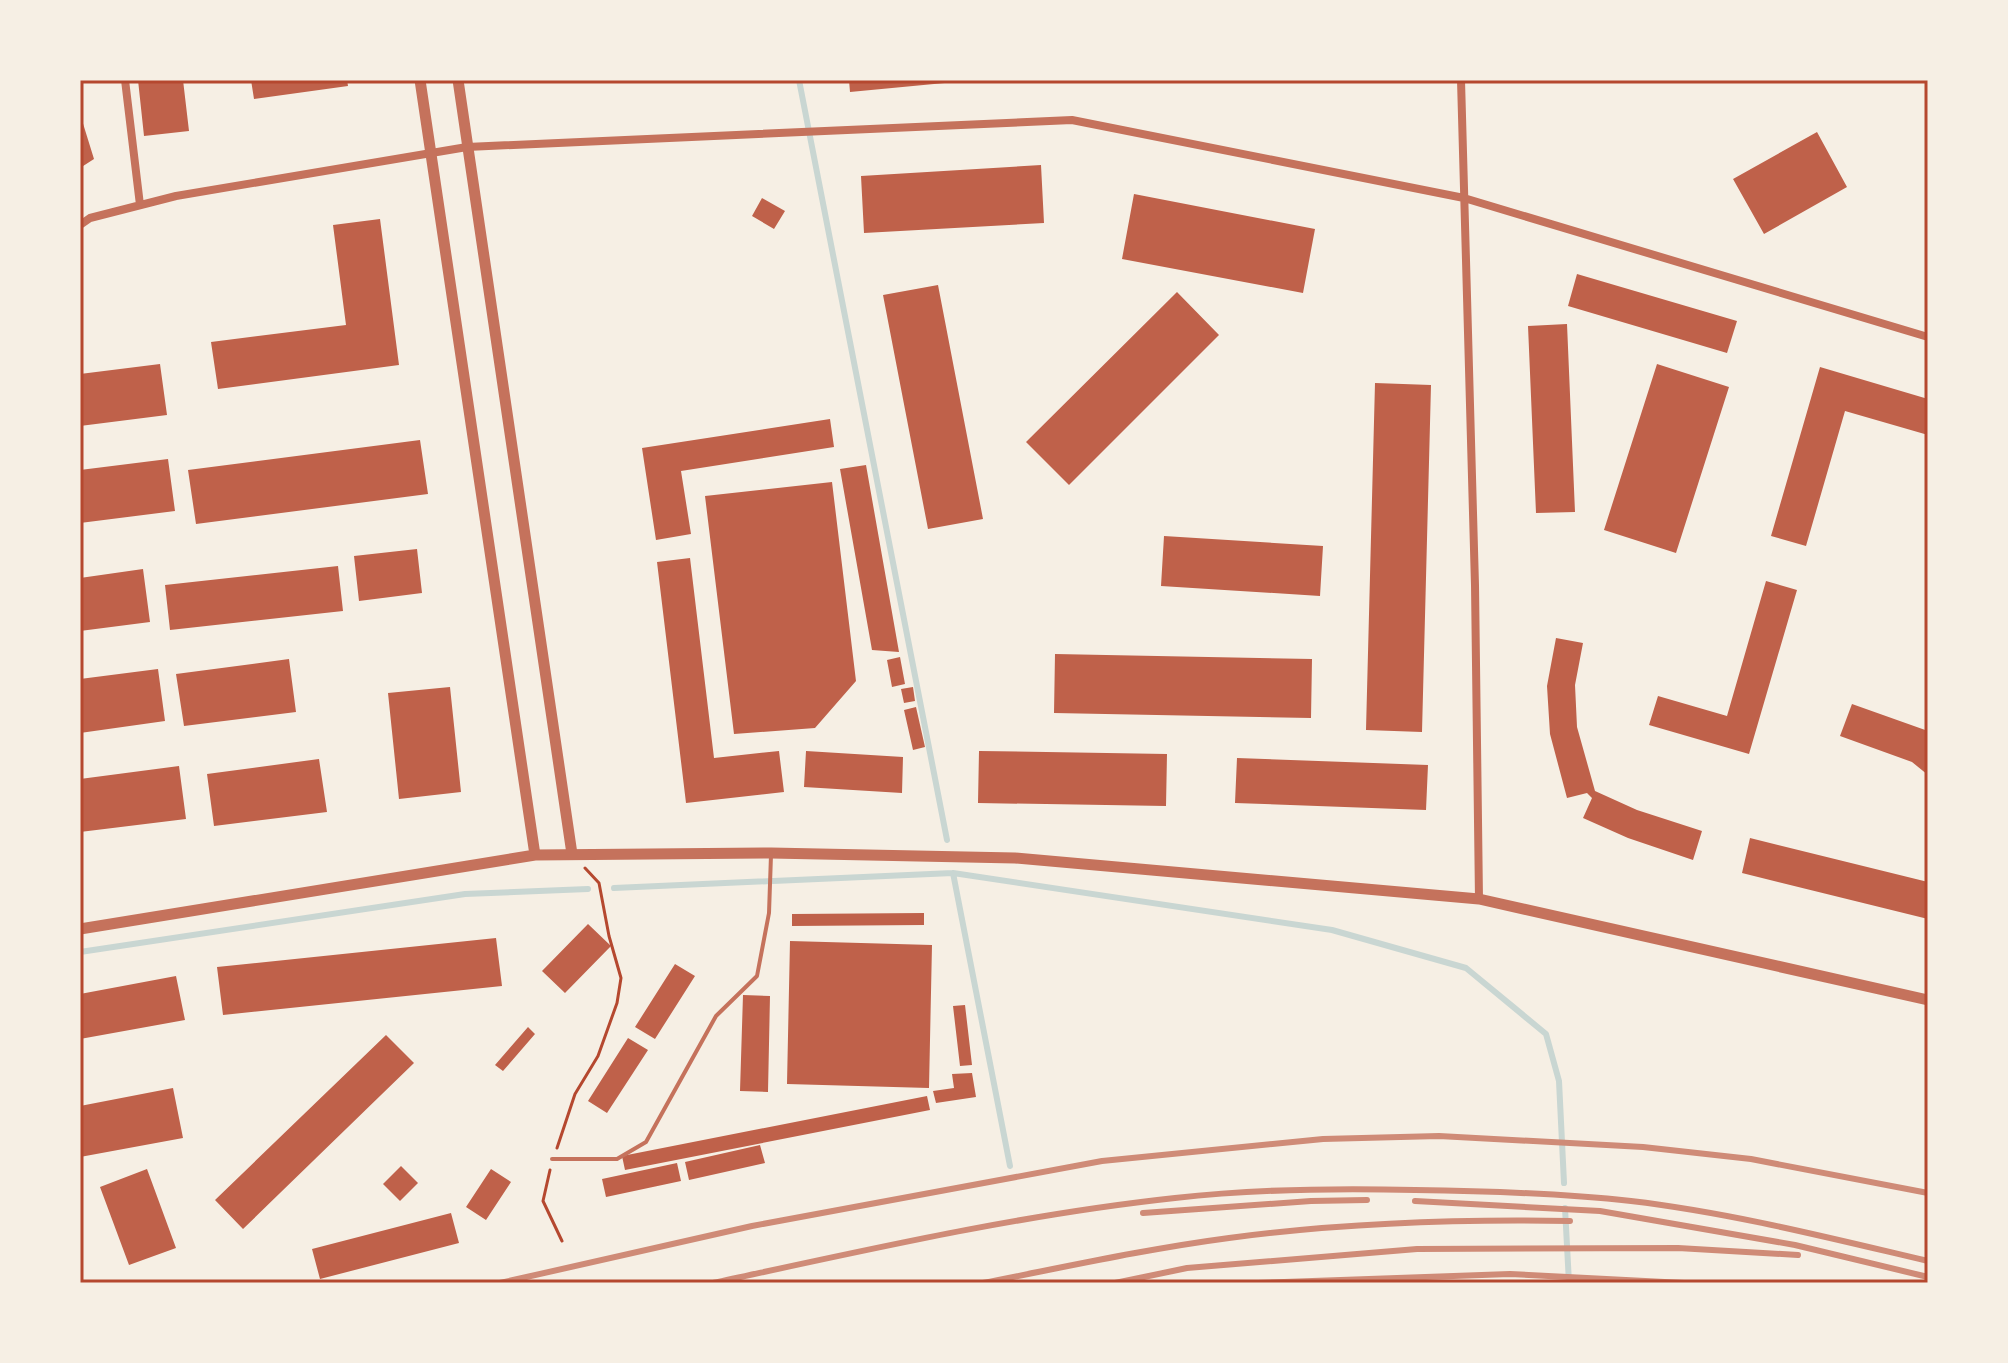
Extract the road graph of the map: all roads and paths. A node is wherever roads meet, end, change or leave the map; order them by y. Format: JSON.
{"nodes":[{"id":1,"x":125,"y":80,"type":"edge"},
{"id":2,"x":420,"y":80,"type":"edge"},
{"id":3,"x":458,"y":80,"type":"edge"},
{"id":4,"x":1461,"y":80,"type":"edge"},
{"id":5,"x":467,"y":147,"type":"junction"},
{"id":6,"x":430,"y":153,"type":"junction"},
{"id":7,"x":1464,"y":198,"type":"junction"},
{"id":8,"x":140,"y":205,"type":"junction"},
{"id":9,"x":80,"y":225,"type":"edge"},
{"id":10,"x":1928,"y":337,"type":"edge"},
{"id":11,"x":771,"y":853,"type":"junction"},
{"id":12,"x":572,"y":854,"type":"junction"},
{"id":13,"x":535,"y":855,"type":"junction"},
{"id":14,"x":1479,"y":899,"type":"junction"},
{"id":15,"x":80,"y":929,"type":"edge"},
{"id":16,"x":1928,"y":1000,"type":"edge"},
{"id":17,"x":552,"y":1159,"type":"junction"},
{"id":18,"x":562,"y":1241,"type":"dead end"}],
"edges":[{"from":1,"to":8,"type":"street"},
{"from":2,"to":6,"type":"street"},
{"from":3,"to":5,"type":"street"},
{"from":4,"to":7,"type":"street"},
{"from":5,"to":6,"type":"street"},
{"from":5,"to":7,"type":"street"},
{"from":5,"to":12,"type":"street"},
{"from":6,"to":8,"type":"street"},
{"from":6,"to":13,"type":"street"},
{"from":7,"to":10,"type":"street"},
{"from":7,"to":14,"type":"street"},
{"from":8,"to":9,"type":"street"},
{"from":11,"to":12,"type":"street"},
{"from":11,"to":14,"type":"street"},
{"from":11,"to":17,"type":"lane"},
{"from":12,"to":13,"type":"street"},
{"from":12,"to":17,"type":"path"},
{"from":13,"to":15,"type":"street"},
{"from":14,"to":16,"type":"street"},
{"from":17,"to":18,"type":"path"}]}
